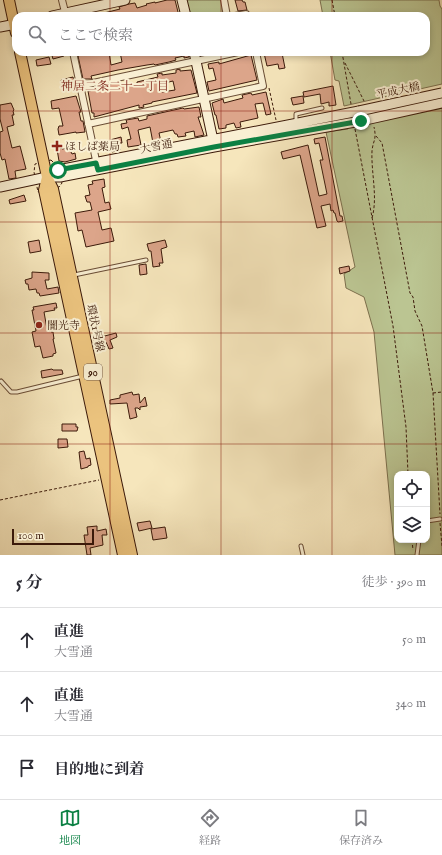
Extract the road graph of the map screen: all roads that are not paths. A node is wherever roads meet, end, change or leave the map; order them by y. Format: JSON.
{"nodes":[{"id":1,"x":9,"y":0,"type":"edge"},
{"id":2,"x":62,"y":0,"type":"edge"},
{"id":3,"x":125,"y":0,"type":"edge"},
{"id":4,"x":182,"y":0,"type":"edge"},
{"id":5,"x":224,"y":0,"type":"edge"},
{"id":6,"x":64,"y":12,"type":"edge"},
{"id":7,"x":77,"y":12,"type":"edge"},
{"id":8,"x":185,"y":12,"type":"edge"},
{"id":9,"x":226,"y":12,"type":"edge"},
{"id":10,"x":12,"y":14,"type":"edge"},
{"id":11,"x":0,"y":27,"type":"edge"},
{"id":12,"x":12,"y":27,"type":"edge"},
{"id":13,"x":21,"y":56,"type":"edge"},
{"id":14,"x":73,"y":56,"type":"edge"},
{"id":15,"x":195,"y":56,"type":"edge"},
{"id":16,"x":257,"y":56,"type":"edge"},
{"id":17,"x":80,"y":86,"type":"junction"},
{"id":18,"x":442,"y":93,"type":"edge"},
{"id":19,"x":204,"y":99,"type":"junction"},
{"id":20,"x":442,"y":103,"type":"edge"},
{"id":21,"x":322,"y":108,"type":"dead end"},
{"id":22,"x":356,"y":112,"type":"joint"},
{"id":23,"x":88,"y":124,"type":"junction"},
{"id":24,"x":296,"y":124,"type":"junction"},
{"id":25,"x":214,"y":143,"type":"junction"},
{"id":26,"x":97,"y":167,"type":"junction"},
{"id":27,"x":47,"y":177,"type":"junction"},
{"id":28,"x":0,"y":186,"type":"edge"},
{"id":29,"x":146,"y":260,"type":"dead end"},
{"id":30,"x":72,"y":276,"type":"junction"},
{"id":31,"x":85,"y":376,"type":"junction"},
{"id":32,"x":1,"y":381,"type":"dead end"},
{"id":33,"x":440,"y":519,"type":"road end"},
{"id":34,"x":430,"y":521,"type":"edge"},
{"id":35,"x":419,"y":543,"type":"edge"},
{"id":36,"x":301,"y":546,"type":"dead end"},
{"id":37,"x":123,"y":555,"type":"edge"},
{"id":38,"x":132,"y":555,"type":"edge"},
{"id":39,"x":303,"y":555,"type":"edge"},
{"id":40,"x":417,"y":555,"type":"edge"}],
"edges":[{"from":1,"to":10,"type":"main road"},
{"from":2,"to":6,"type":"street"},
{"from":3,"to":7,"type":"street"},
{"from":4,"to":8,"type":"street"},
{"from":5,"to":9,"type":"street"},
{"from":11,"to":12,"type":"street"},
{"from":13,"to":27,"type":"main road","name":"環状1号線","number":"90"},
{"from":14,"to":17,"type":"street"},
{"from":15,"to":17,"type":"street"},
{"from":15,"to":19,"type":"street"},
{"from":16,"to":19,"type":"street"},
{"from":17,"to":23,"type":"street"},
{"from":18,"to":22,"type":"street","name":"平成大橋","bridge":true},
{"from":19,"to":23,"type":"street"},
{"from":19,"to":25,"type":"street"},
{"from":20,"to":25,"type":"street","name":"大雪通","bridge":true},
{"from":21,"to":24,"type":"lane"},
{"from":22,"to":24,"type":"street","name":"大雪通"},
{"from":23,"to":26,"type":"street"},
{"from":24,"to":25,"type":"street","name":"大雪通"},
{"from":25,"to":26,"type":"street","name":"大雪通"},
{"from":26,"to":27,"type":"street","name":"大雪通"},
{"from":27,"to":28,"type":"street","name":"大雪通"},
{"from":27,"to":30,"type":"main road","name":"環状1号線","number":"90"},
{"from":27,"to":31,"type":"main road","name":"環状1号線","number":"90"},
{"from":29,"to":30,"type":"lane"},
{"from":30,"to":38,"type":"main road","name":"環状1号線","number":"90"},
{"from":31,"to":32,"type":"lane"},
{"from":31,"to":37,"type":"main road","name":"環状1号線","number":"90"},
{"from":33,"to":34,"type":"lane"},
{"from":35,"to":40,"type":"lane"},
{"from":36,"to":39,"type":"lane"}]}
